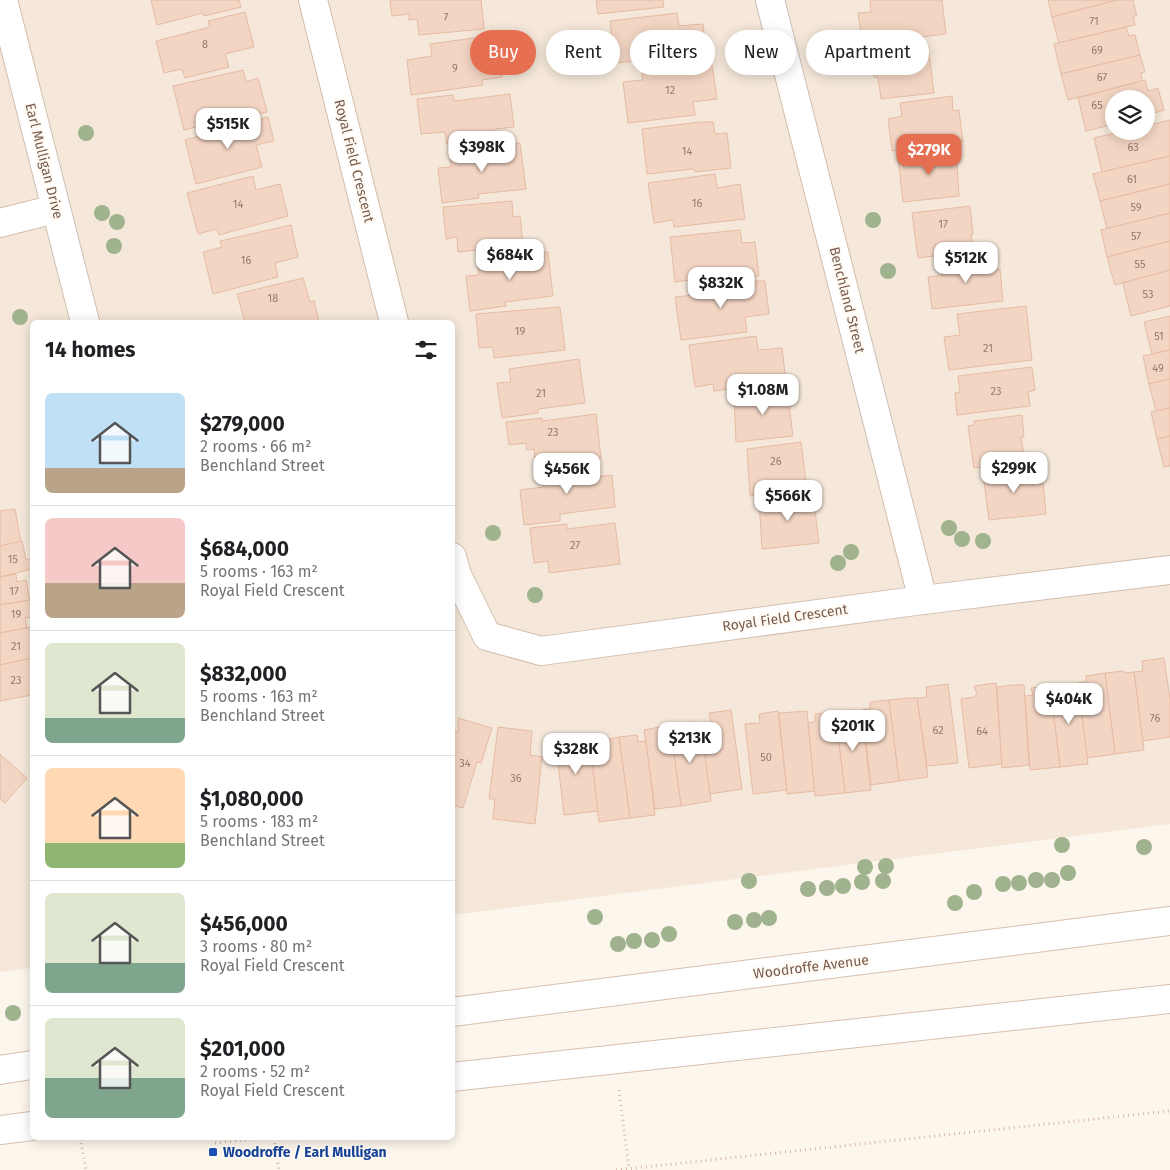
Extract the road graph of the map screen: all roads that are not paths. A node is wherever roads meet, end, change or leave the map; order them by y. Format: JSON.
{"nodes":[{"id":1,"x":3,"y":0,"type":"edge"},
{"id":2,"x":313,"y":0,"type":"edge"},
{"id":3,"x":770,"y":0,"type":"edge"},
{"id":4,"x":55,"y":209,"type":"junction"},
{"id":5,"x":0,"y":223,"type":"edge"},
{"id":6,"x":84,"y":320,"type":"edge"},
{"id":7,"x":393,"y":320,"type":"edge"},
{"id":8,"x":455,"y":568,"type":"edge"},
{"id":9,"x":1170,"y":570,"type":"edge"},
{"id":10,"x":923,"y":600,"type":"junction"},
{"id":11,"x":1170,"y":921,"type":"edge"},
{"id":12,"x":1170,"y":998,"type":"edge"},
{"id":13,"x":455,"y":1012,"type":"edge"},
{"id":14,"x":30,"y":1066,"type":"edge"},
{"id":15,"x":0,"y":1070,"type":"edge"},
{"id":16,"x":455,"y":1077,"type":"edge"},
{"id":17,"x":30,"y":1126,"type":"edge"},
{"id":18,"x":0,"y":1130,"type":"edge"}],
"edges":[{"from":1,"to":4,"type":"street","name":"Earl Mulligan Drive"},
{"from":2,"to":7,"type":"street","name":"Royal Field Crescent"},
{"from":3,"to":10,"type":"street","name":"Benchland Street"},
{"from":4,"to":5,"type":"street"},
{"from":4,"to":6,"type":"street","name":"Earl Mulligan Drive"},
{"from":8,"to":10,"type":"street","name":"Royal Field Crescent"},
{"from":9,"to":10,"type":"street","name":"Royal Field Crescent"},
{"from":11,"to":13,"type":"street","name":"Woodroffe Avenue"},
{"from":12,"to":16,"type":"street"},
{"from":14,"to":15,"type":"street"},
{"from":17,"to":18,"type":"street"}]}
